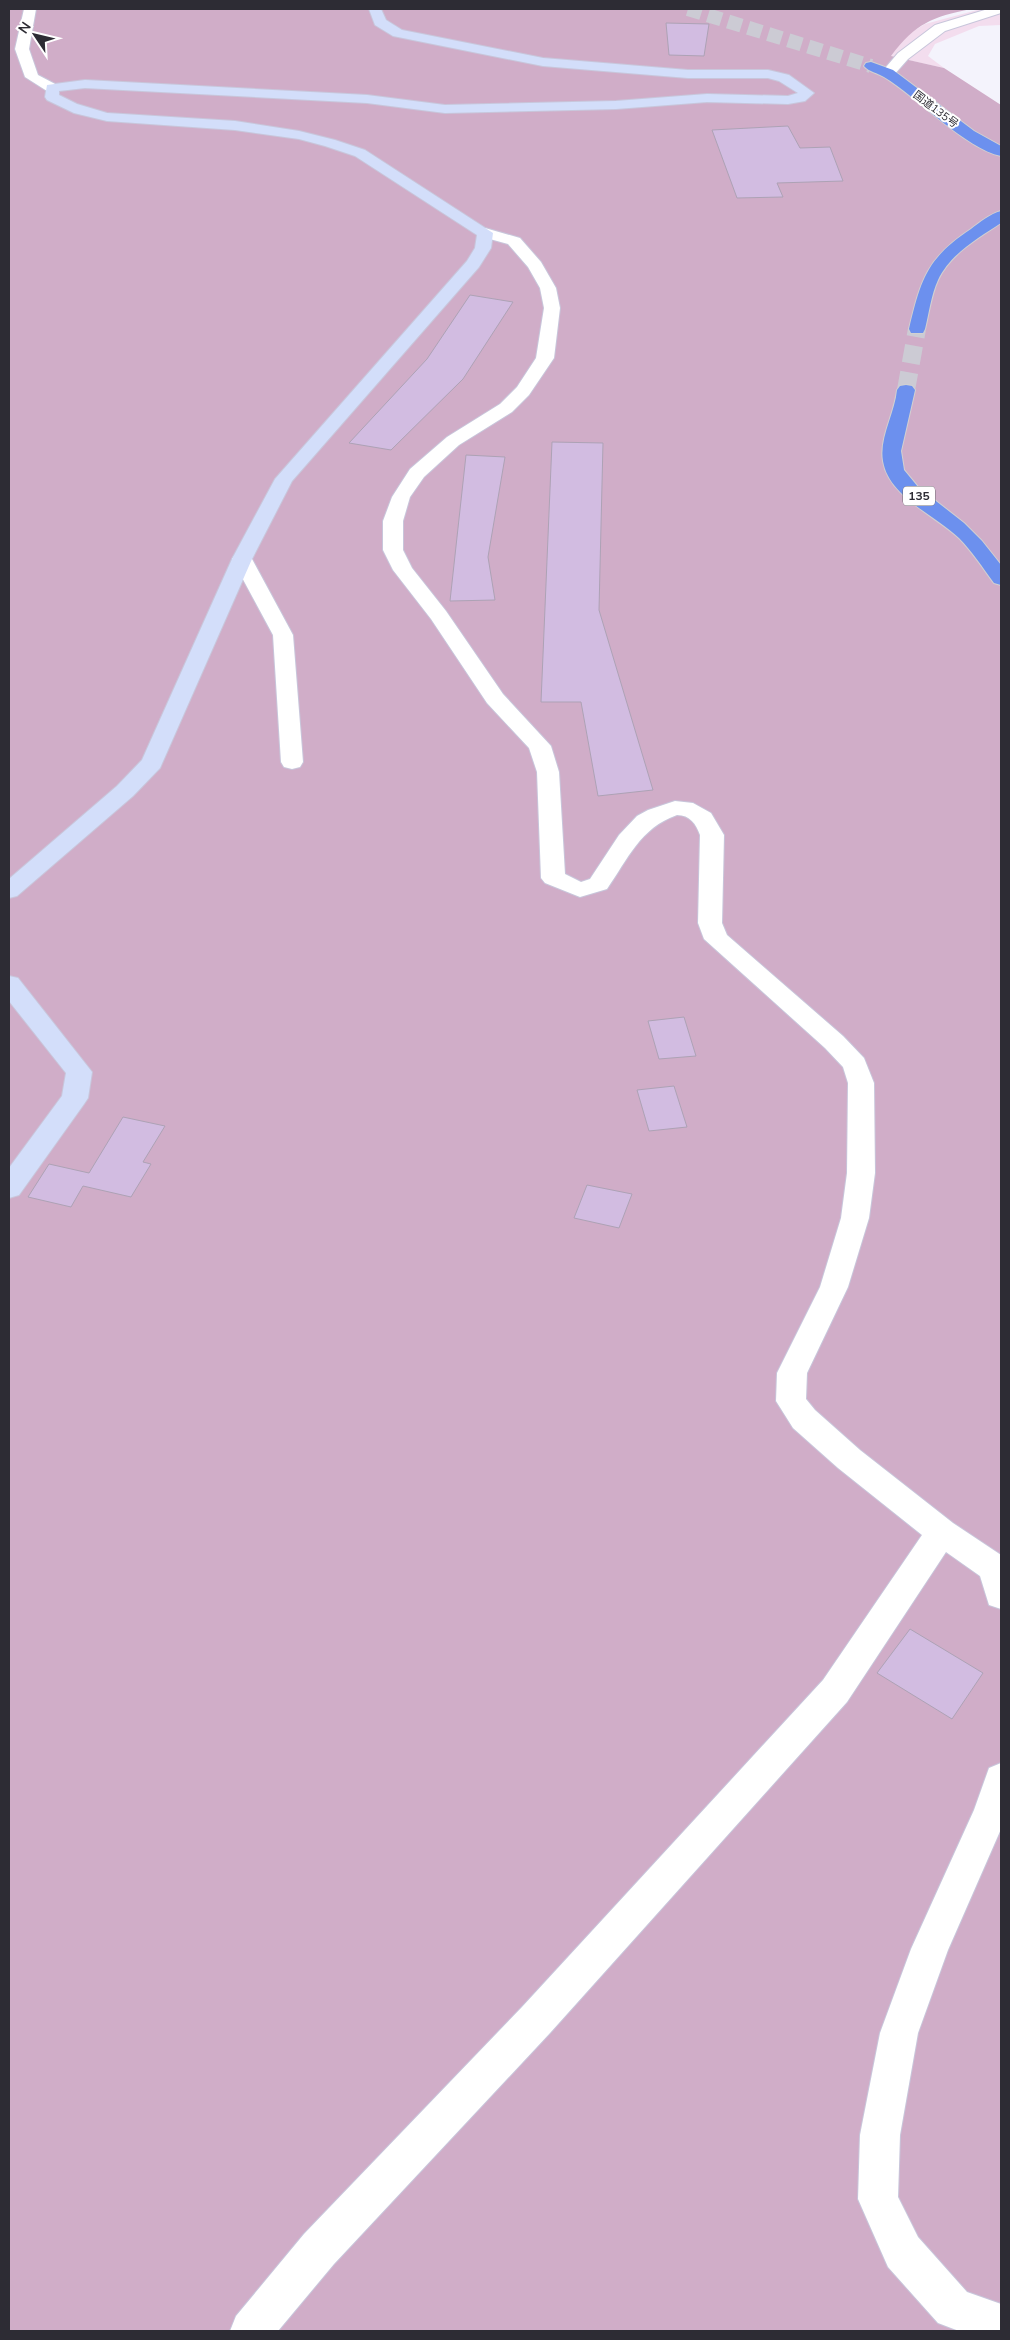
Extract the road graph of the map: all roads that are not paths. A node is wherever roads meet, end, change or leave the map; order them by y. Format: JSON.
{"nodes":[{"id":1,"x":30,"y":9,"type":"edge"},
{"id":2,"x":375,"y":9,"type":"edge"},
{"id":3,"x":1000,"y":9,"type":"edge"},
{"id":4,"x":871,"y":66,"type":"tunnel mouth"},
{"id":5,"x":888,"y":73,"type":"junction"},
{"id":6,"x":52,"y":88,"type":"junction"},
{"id":7,"x":1001,"y":152,"type":"edge"},
{"id":8,"x":1001,"y":216,"type":"edge"},
{"id":9,"x":485,"y":233,"type":"junction"},
{"id":10,"x":917,"y":329,"type":"tunnel mouth"},
{"id":11,"x":906,"y":390,"type":"tunnel mouth"},
{"id":12,"x":242,"y":559,"type":"junction"},
{"id":13,"x":1001,"y":579,"type":"edge"},
{"id":14,"x":292,"y":762,"type":"dead end"},
{"id":15,"x":9,"y":891,"type":"edge"},
{"id":16,"x":9,"y":984,"type":"edge"},
{"id":17,"x":9,"y":1188,"type":"edge"},
{"id":18,"x":942,"y":1532,"type":"junction"},
{"id":19,"x":1001,"y":1595,"type":"edge"},
{"id":20,"x":1001,"y":1779,"type":"edge"},
{"id":21,"x":1001,"y":2325,"type":"edge"},
{"id":22,"x":251,"y":2331,"type":"edge"}],
"edges":[{"from":1,"to":6,"type":"street"},
{"from":2,"to":6,"type":"street"},
{"from":3,"to":5,"type":"street"},
{"from":4,"to":5,"type":"highway","name":"国道135号"},
{"from":5,"to":7,"type":"highway","name":"国道135号"},
{"from":6,"to":9,"type":"street"},
{"from":8,"to":10,"type":"highway"},
{"from":9,"to":12,"type":"street"},
{"from":9,"to":18,"type":"street"},
{"from":11,"to":13,"type":"highway","number":"135"},
{"from":12,"to":14,"type":"street"},
{"from":12,"to":15,"type":"street"},
{"from":16,"to":17,"type":"street"},
{"from":18,"to":19,"type":"street"},
{"from":18,"to":22,"type":"street"},
{"from":20,"to":21,"type":"street"}]}
